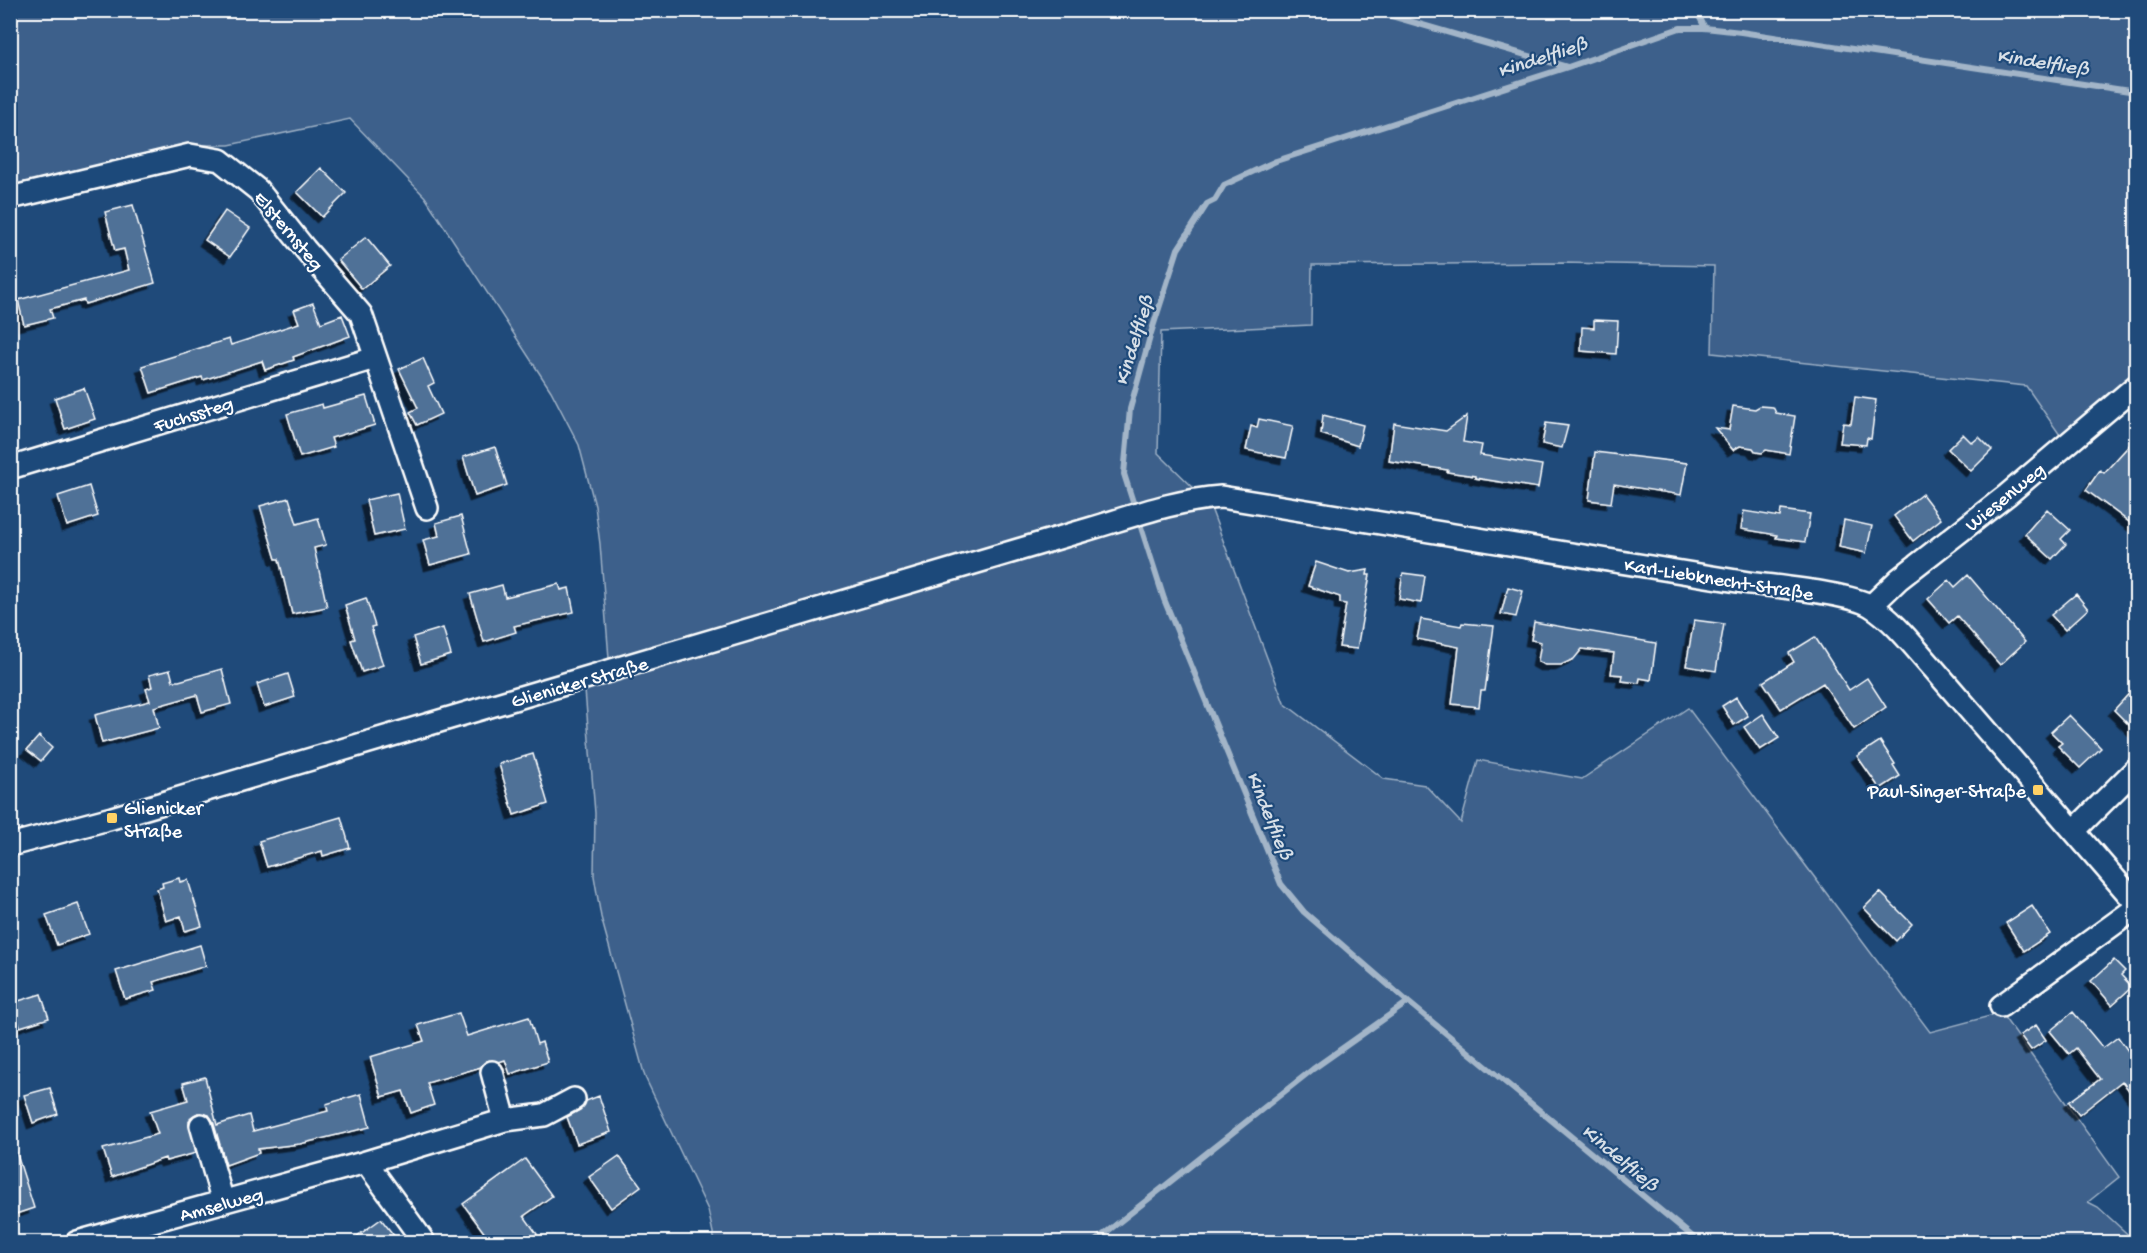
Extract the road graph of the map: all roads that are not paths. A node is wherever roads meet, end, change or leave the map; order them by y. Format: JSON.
{"nodes":[{"id":1,"x":10,"y":198,"type":"edge"},
{"id":2,"x":375,"y":358,"type":"junction"},
{"id":3,"x":2136,"y":386,"type":"edge"},
{"id":4,"x":10,"y":468,"type":"edge"},
{"id":5,"x":427,"y":508,"type":"dead end"},
{"id":6,"x":1082,"y":531,"type":"joint"},
{"id":7,"x":1871,"y":606,"type":"junction"},
{"id":8,"x":2136,"y":769,"type":"edge"},
{"id":9,"x":10,"y":828,"type":"edge"},
{"id":10,"x":2074,"y":830,"type":"junction"},
{"id":11,"x":41,"y":837,"type":"junction"},
{"id":12,"x":10,"y":845,"type":"edge"},
{"id":13,"x":2136,"y":903,"type":"edge"},
{"id":14,"x":2136,"y":908,"type":"edge"},
{"id":15,"x":2001,"y":1006,"type":"dead end"},
{"id":16,"x":492,"y":1072,"type":"dead end"},
{"id":17,"x":574,"y":1099,"type":"dead end"},
{"id":18,"x":505,"y":1120,"type":"junction"},
{"id":19,"x":201,"y":1125,"type":"dead end"},
{"id":20,"x":366,"y":1162,"type":"junction"},
{"id":21,"x":223,"y":1202,"type":"junction"},
{"id":22,"x":76,"y":1242,"type":"edge"},
{"id":23,"x":424,"y":1242,"type":"edge"}],
"edges":[{"from":1,"to":2,"type":"street","name":"Elsternsteg"},
{"from":2,"to":4,"type":"street","name":"Fuchssteg"},
{"from":2,"to":5,"type":"street","name":"Elsternsteg"},
{"from":3,"to":7,"type":"street","name":"Wiesenweg"},
{"from":6,"to":7,"type":"street","name":"Karl-Liebknecht-Straße"},
{"from":6,"to":11,"type":"street","name":"Glienicker Straße"},
{"from":7,"to":10,"type":"street","name":"Karl-Liebknecht-Straße"},
{"from":8,"to":10,"type":"street"},
{"from":9,"to":11,"type":"street"},
{"from":10,"to":13,"type":"street","name":"Karl-Liebknecht-Straße"},
{"from":11,"to":12,"type":"street","name":"Glienicker Straße"},
{"from":14,"to":15,"type":"street"},
{"from":16,"to":18,"type":"street"},
{"from":17,"to":18,"type":"street","name":"Amselweg"},
{"from":18,"to":20,"type":"street","name":"Amselweg"},
{"from":19,"to":21,"type":"street"},
{"from":20,"to":21,"type":"street","name":"Amselweg"},
{"from":20,"to":23,"type":"street"},
{"from":21,"to":22,"type":"street","name":"Amselweg"}]}
